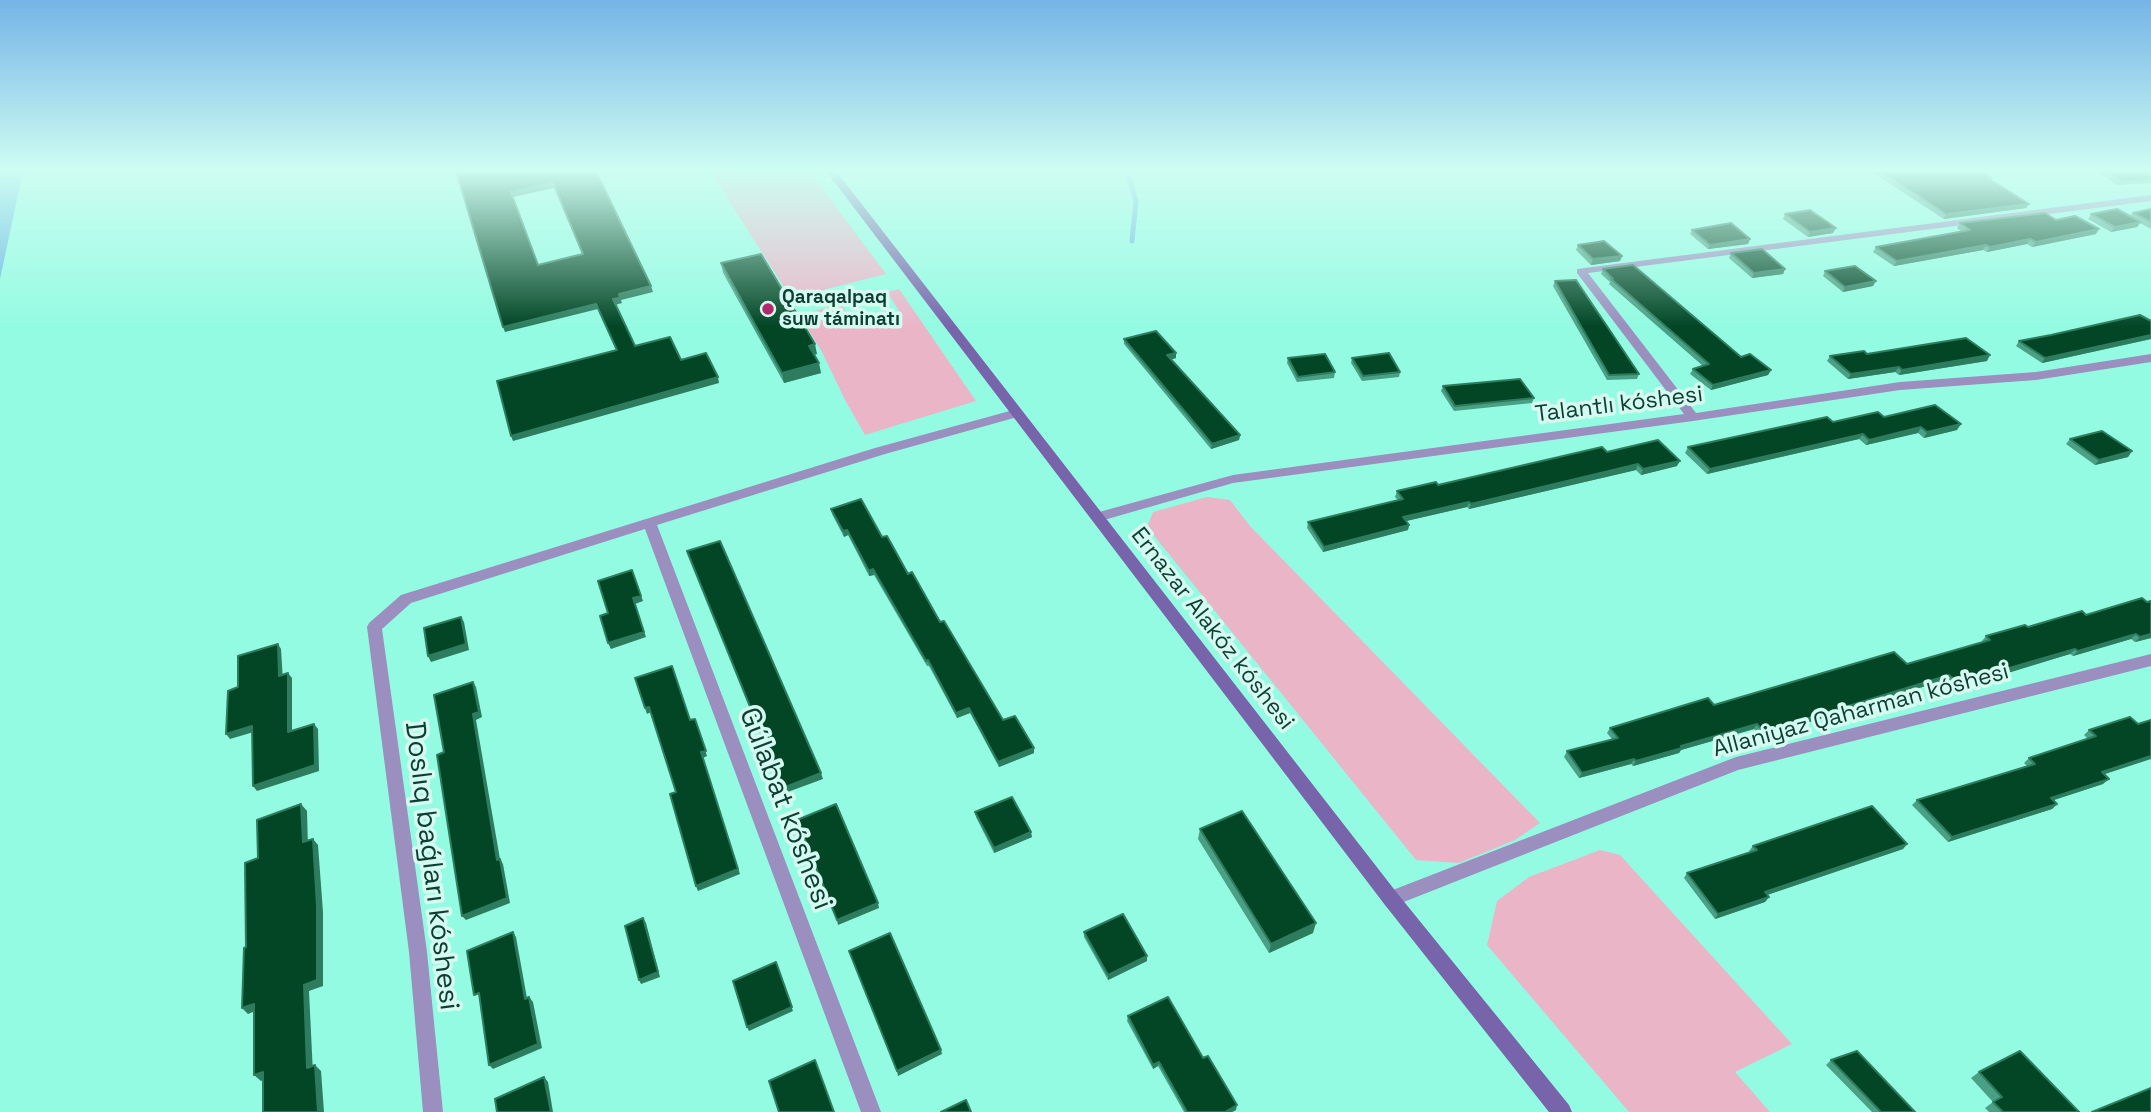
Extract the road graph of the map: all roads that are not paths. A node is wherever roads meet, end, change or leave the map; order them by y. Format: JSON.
{"nodes":[{"id":1,"x":871,"y":223,"type":"edge"},
{"id":2,"x":1957,"y":223,"type":"edge"},
{"id":3,"x":2151,"y":358,"type":"edge"},
{"id":4,"x":1017,"y":413,"type":"junction"},
{"id":5,"x":1693,"y":417,"type":"junction"},
{"id":6,"x":1097,"y":517,"type":"junction"},
{"id":7,"x":650,"y":525,"type":"junction"},
{"id":8,"x":2151,"y":660,"type":"edge"},
{"id":9,"x":1391,"y":899,"type":"junction"},
{"id":10,"x":433,"y":1112,"type":"edge"},
{"id":11,"x":871,"y":1112,"type":"edge"},
{"id":12,"x":1562,"y":1112,"type":"edge"}],
"edges":[{"from":1,"to":4,"type":"main road","name":"Ernazar Alakóz kóshesi"},
{"from":2,"to":5,"type":"street"},
{"from":3,"to":5,"type":"street","name":"Talantlı kóshesi"},
{"from":4,"to":6,"type":"main road","name":"Ernazar Alakóz kóshesi"},
{"from":4,"to":7,"type":"street"},
{"from":5,"to":6,"type":"street","name":"Talantlı kóshesi"},
{"from":6,"to":9,"type":"main road","name":"Ernazar Alakóz kóshesi"},
{"from":7,"to":10,"type":"street","name":"Doslıq baǵları kóshesi"},
{"from":7,"to":11,"type":"street","name":"Gúlabat kóshesi"},
{"from":8,"to":9,"type":"street","name":"Allaniyaz Qaharman kóshesi"},
{"from":9,"to":12,"type":"main road","name":"Ernazar Alakóz kóshesi"}]}
